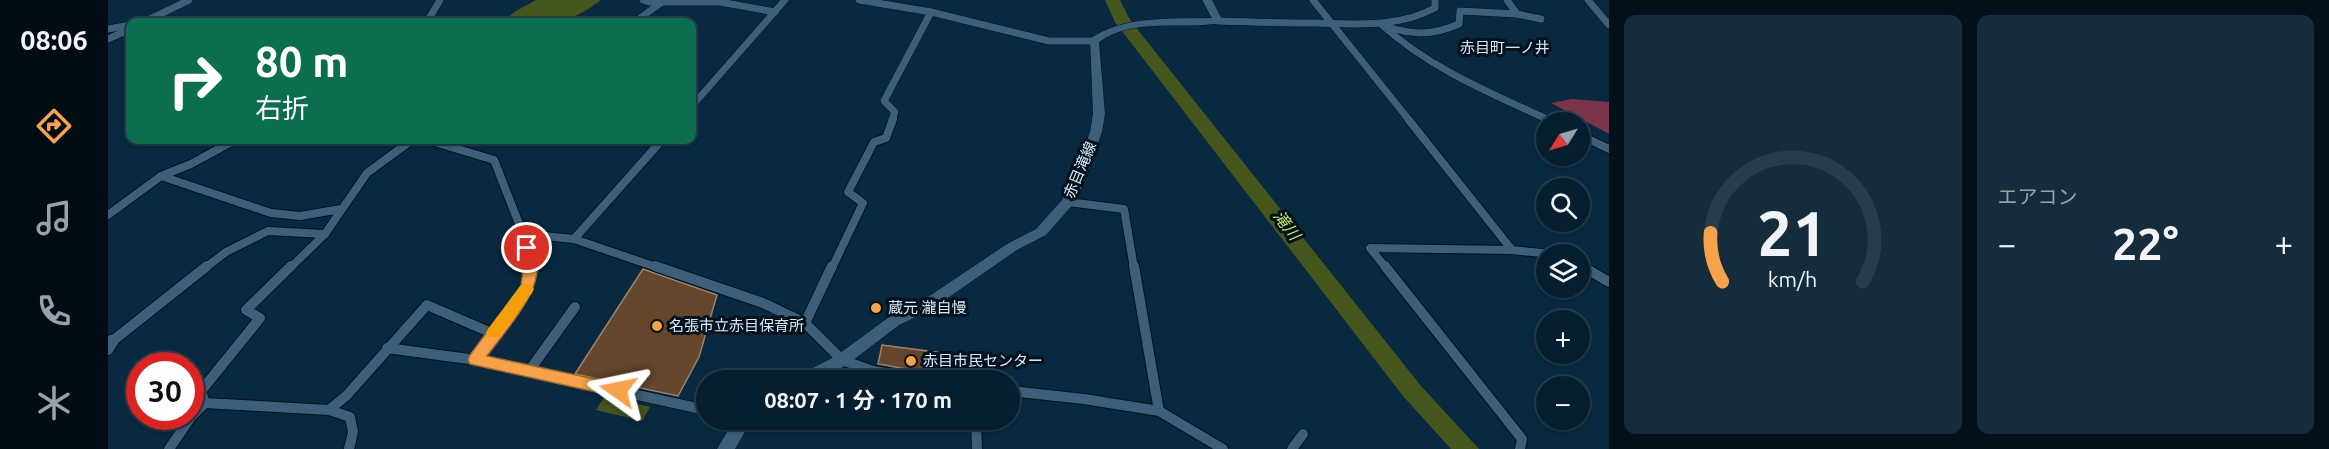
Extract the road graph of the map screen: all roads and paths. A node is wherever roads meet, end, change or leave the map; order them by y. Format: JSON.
{"nodes":[{"id":1,"x":189,"y":0,"type":"edge"},
{"id":2,"x":440,"y":0,"type":"edge"},
{"id":3,"x":643,"y":0,"type":"edge"},
{"id":4,"x":786,"y":0,"type":"edge"},
{"id":5,"x":859,"y":0,"type":"edge"},
{"id":6,"x":1207,"y":0,"type":"edge"},
{"id":7,"x":1312,"y":0,"type":"edge"},
{"id":8,"x":1435,"y":0,"type":"edge"},
{"id":9,"x":1507,"y":0,"type":"edge"},
{"id":10,"x":1588,"y":0,"type":"edge"},
{"id":11,"x":662,"y":2,"type":"junction"},
{"id":12,"x":884,"y":2,"type":"edge"},
{"id":13,"x":775,"y":12,"type":"junction"},
{"id":14,"x":931,"y":12,"type":"junction"},
{"id":15,"x":1517,"y":14,"type":"junction"},
{"id":16,"x":152,"y":18,"type":"edge"},
{"id":17,"x":429,"y":18,"type":"edge"},
{"id":18,"x":640,"y":18,"type":"edge"},
{"id":19,"x":1541,"y":20,"type":"dead end"},
{"id":20,"x":1218,"y":21,"type":"junction"},
{"id":21,"x":1332,"y":25,"type":"junction"},
{"id":22,"x":1382,"y":25,"type":"junction"},
{"id":23,"x":1609,"y":25,"type":"edge"},
{"id":24,"x":126,"y":27,"type":"edge"},
{"id":25,"x":108,"y":29,"type":"edge"},
{"id":26,"x":126,"y":29,"type":"edge"},
{"id":27,"x":108,"y":39,"type":"edge"},
{"id":28,"x":1094,"y":41,"type":"junction"},
{"id":29,"x":696,"y":101,"type":"edge"},
{"id":30,"x":1536,"y":114,"type":"edge"},
{"id":31,"x":1590,"y":140,"type":"edge"},
{"id":32,"x":228,"y":144,"type":"edge"},
{"id":33,"x":407,"y":144,"type":"edge"},
{"id":34,"x":441,"y":144,"type":"edge"},
{"id":35,"x":658,"y":144,"type":"edge"},
{"id":36,"x":1609,"y":149,"type":"edge"},
{"id":37,"x":161,"y":176,"type":"junction"},
{"id":38,"x":1068,"y":202,"type":"junction"},
{"id":39,"x":341,"y":209,"type":"junction"},
{"id":40,"x":108,"y":215,"type":"edge"},
{"id":41,"x":325,"y":234,"type":"junction"},
{"id":42,"x":524,"y":234,"type":"junction"},
{"id":43,"x":574,"y":239,"type":"junction"},
{"id":44,"x":1512,"y":250,"type":"junction"},
{"id":45,"x":1536,"y":252,"type":"edge"},
{"id":46,"x":1590,"y":271,"type":"edge"},
{"id":47,"x":1609,"y":282,"type":"edge"},
{"id":48,"x":575,"y":307,"type":"dead end"},
{"id":49,"x":805,"y":323,"type":"junction"},
{"id":50,"x":494,"y":334,"type":"junction"},
{"id":51,"x":111,"y":340,"type":"edge"},
{"id":52,"x":387,"y":348,"type":"junction"},
{"id":53,"x":108,"y":350,"type":"edge"},
{"id":54,"x":476,"y":360,"type":"junction"},
{"id":55,"x":842,"y":360,"type":"junction"},
{"id":56,"x":823,"y":370,"type":"edge"},
{"id":57,"x":870,"y":370,"type":"edge"},
{"id":58,"x":529,"y":371,"type":"junction"},
{"id":59,"x":1020,"y":392,"type":"edge"},
{"id":60,"x":205,"y":402,"type":"junction"},
{"id":61,"x":696,"y":408,"type":"edge"},
{"id":62,"x":329,"y":411,"type":"junction"},
{"id":63,"x":1159,"y":411,"type":"junction"},
{"id":64,"x":737,"y":430,"type":"edge"},
{"id":65,"x":976,"y":430,"type":"edge"},
{"id":66,"x":1303,"y":434,"type":"dead end"},
{"id":67,"x":1208,"y":443,"type":"edge"},
{"id":68,"x":169,"y":449,"type":"edge"},
{"id":69,"x":349,"y":449,"type":"edge"},
{"id":70,"x":726,"y":449,"type":"edge"},
{"id":71,"x":977,"y":449,"type":"edge"},
{"id":72,"x":1223,"y":449,"type":"edge"},
{"id":73,"x":1292,"y":449,"type":"edge"},
{"id":74,"x":1520,"y":449,"type":"edge"}],
"edges":[{"from":1,"to":16,"type":"street"},
{"from":2,"to":17,"type":"street"},
{"from":3,"to":11,"type":"street"},
{"from":4,"to":13,"type":"street"},
{"from":5,"to":12,"type":"street"},
{"from":6,"to":20,"type":"main road"},
{"from":7,"to":21,"type":"street"},
{"from":8,"to":22,"type":"street"},
{"from":9,"to":15,"type":"street"},
{"from":10,"to":23,"type":"street"},
{"from":11,"to":13,"type":"street"},
{"from":11,"to":18,"type":"street"},
{"from":12,"to":14,"type":"street"},
{"from":13,"to":29,"type":"street"},
{"from":14,"to":28,"type":"street"},
{"from":14,"to":49,"type":"street"},
{"from":15,"to":19,"type":"street"},
{"from":15,"to":22,"type":"street"},
{"from":20,"to":21,"type":"street"},
{"from":20,"to":28,"type":"main road"},
{"from":21,"to":22,"type":"street"},
{"from":21,"to":44,"type":"street"},
{"from":22,"to":30,"type":"street"},
{"from":24,"to":25,"type":"street"},
{"from":26,"to":27,"type":"street"},
{"from":28,"to":38,"type":"main road","name":"赤目滝線"},
{"from":31,"to":36,"type":"street"},
{"from":32,"to":37,"type":"street"},
{"from":33,"to":39,"type":"street"},
{"from":34,"to":42,"type":"street"},
{"from":35,"to":43,"type":"street"},
{"from":37,"to":39,"type":"street"},
{"from":37,"to":40,"type":"street"},
{"from":38,"to":55,"type":"main road","name":"赤目滝線"},
{"from":38,"to":63,"type":"street"},
{"from":39,"to":41,"type":"street"},
{"from":41,"to":51,"type":"street"},
{"from":41,"to":60,"type":"street"},
{"from":42,"to":43,"type":"street"},
{"from":42,"to":50,"type":"street"},
{"from":43,"to":49,"type":"street"},
{"from":44,"to":45,"type":"street"},
{"from":44,"to":74,"type":"street"},
{"from":46,"to":47,"type":"street"},
{"from":48,"to":58,"type":"street"},
{"from":49,"to":55,"type":"street"},
{"from":50,"to":52,"type":"street"},
{"from":50,"to":54,"type":"street"},
{"from":51,"to":53,"type":"street"},
{"from":52,"to":54,"type":"street"},
{"from":52,"to":62,"type":"street"},
{"from":54,"to":58,"type":"street"},
{"from":55,"to":56,"type":"main road","name":"赤目滝線"},
{"from":55,"to":57,"type":"street"},
{"from":58,"to":61,"type":"street"},
{"from":59,"to":63,"type":"street"},
{"from":60,"to":62,"type":"street"},
{"from":60,"to":68,"type":"street"},
{"from":62,"to":69,"type":"street"},
{"from":63,"to":67,"type":"street"},
{"from":64,"to":70,"type":"main road"},
{"from":65,"to":71,"type":"street"},
{"from":66,"to":73,"type":"street"},
{"from":67,"to":72,"type":"street"}]}
